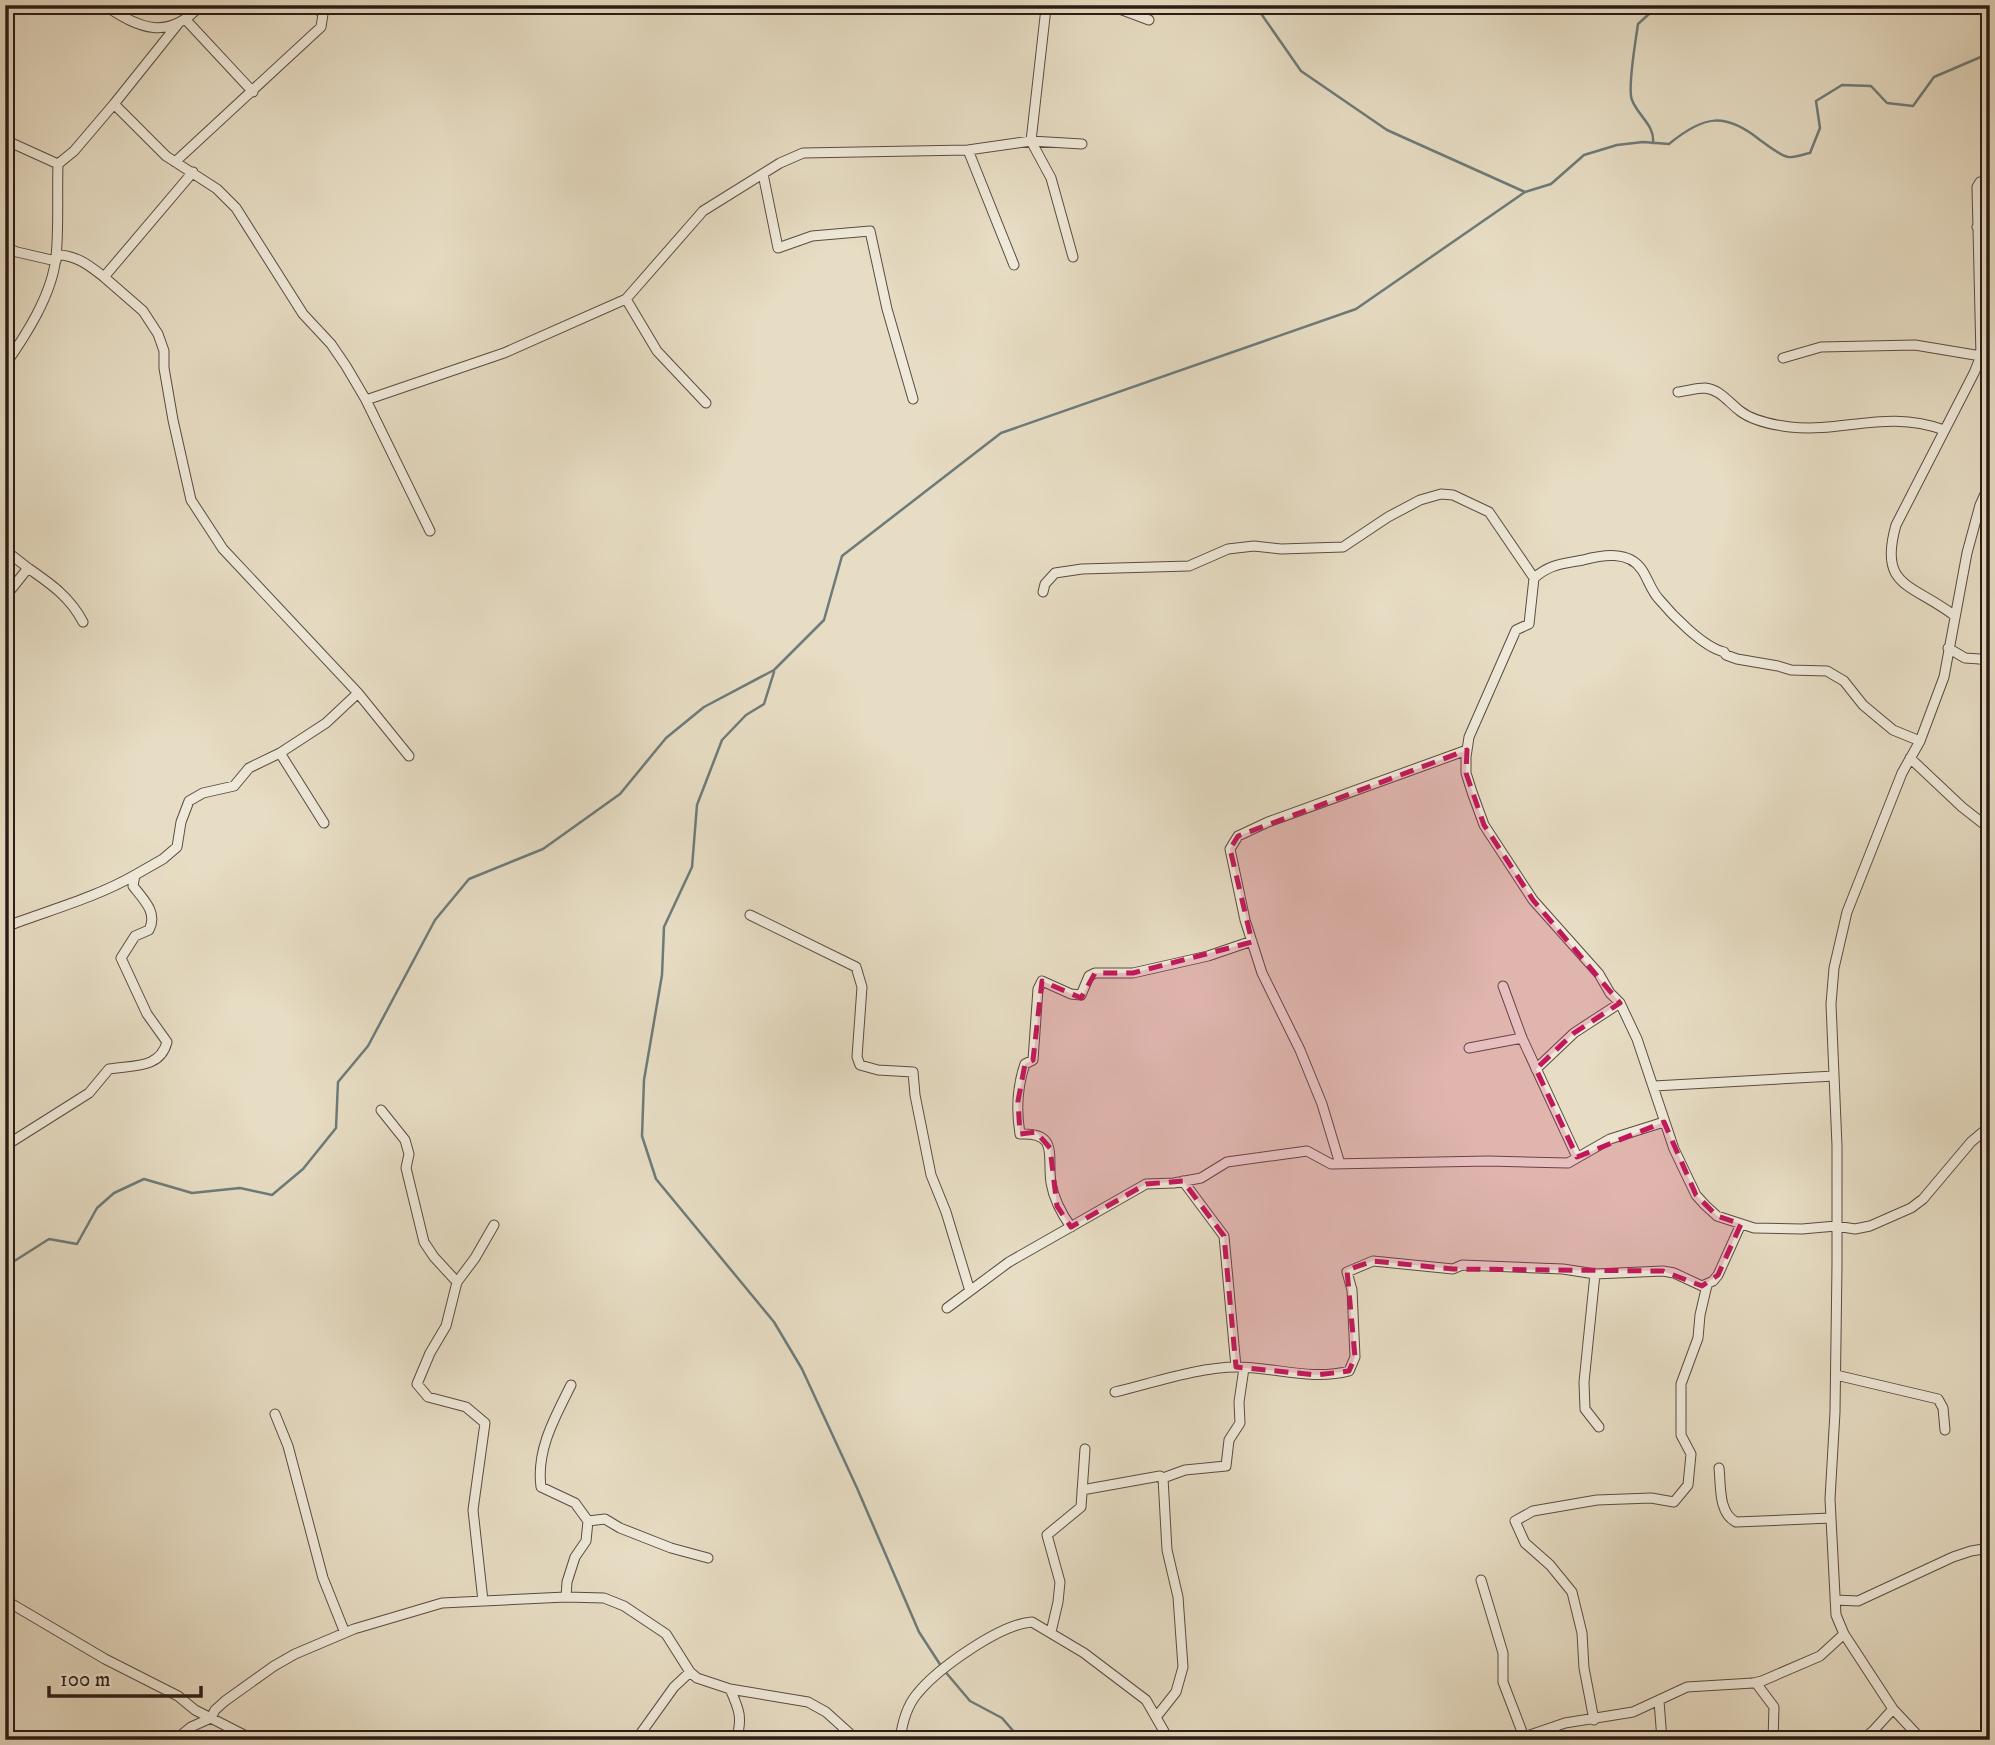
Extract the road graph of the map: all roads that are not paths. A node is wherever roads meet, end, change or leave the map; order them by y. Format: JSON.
{"nodes":[{"id":1,"x":104,"y":5,"type":"edge"},
{"id":2,"x":201,"y":5,"type":"edge"},
{"id":3,"x":313,"y":5,"type":"edge"},
{"id":4,"x":1058,"y":5,"type":"edge"},
{"id":5,"x":1109,"y":5,"type":"edge"},
{"id":6,"x":1149,"y":20,"type":"dead end"},
{"id":7,"x":182,"y":22,"type":"junction"},
{"id":8,"x":253,"y":92,"type":"junction"},
{"id":9,"x":114,"y":104,"type":"junction"},
{"id":10,"x":5,"y":139,"type":"edge"},
{"id":11,"x":1031,"y":141,"type":"junction"},
{"id":12,"x":1082,"y":145,"type":"dead end"},
{"id":13,"x":968,"y":150,"type":"junction"},
{"id":14,"x":175,"y":162,"type":"junction"},
{"id":15,"x":58,"y":164,"type":"junction"},
{"id":16,"x":193,"y":172,"type":"junction"},
{"id":17,"x":763,"y":174,"type":"junction"},
{"id":18,"x":1990,"y":180,"type":"edge"},
{"id":19,"x":1990,"y":222,"type":"edge"},
{"id":20,"x":1977,"y":227,"type":"junction"},
{"id":21,"x":5,"y":247,"type":"edge"},
{"id":22,"x":1073,"y":257,"type":"dead end"},
{"id":23,"x":56,"y":258,"type":"junction"},
{"id":24,"x":1014,"y":265,"type":"dead end"},
{"id":25,"x":104,"y":277,"type":"junction"},
{"id":26,"x":626,"y":299,"type":"junction"},
{"id":27,"x":1981,"y":356,"type":"junction"},
{"id":28,"x":1783,"y":358,"type":"dead end"},
{"id":29,"x":5,"y":365,"type":"edge"},
{"id":30,"x":1678,"y":392,"type":"dead end"},
{"id":31,"x":913,"y":399,"type":"dead end"},
{"id":32,"x":366,"y":400,"type":"junction"},
{"id":33,"x":706,"y":403,"type":"dead end"},
{"id":34,"x":1944,"y":430,"type":"junction"},
{"id":35,"x":1990,"y":483,"type":"edge"},
{"id":36,"x":430,"y":531,"type":"dead end"},
{"id":37,"x":5,"y":550,"type":"edge"},
{"id":38,"x":28,"y":568,"type":"junction"},
{"id":39,"x":1534,"y":578,"type":"junction"},
{"id":40,"x":1043,"y":592,"type":"dead end"},
{"id":41,"x":5,"y":597,"type":"edge"},
{"id":42,"x":1955,"y":616,"type":"junction"},
{"id":43,"x":83,"y":622,"type":"dead end"},
{"id":44,"x":1948,"y":648,"type":"junction"},
{"id":45,"x":1990,"y":663,"type":"edge"},
{"id":46,"x":358,"y":693,"type":"junction"},
{"id":47,"x":1920,"y":741,"type":"junction"},
{"id":48,"x":1467,"y":750,"type":"junction"},
{"id":49,"x":280,"y":752,"type":"junction"},
{"id":50,"x":409,"y":756,"type":"dead end"},
{"id":51,"x":1910,"y":758,"type":"junction"},
{"id":52,"x":324,"y":823,"type":"dead end"},
{"id":53,"x":1990,"y":829,"type":"edge"},
{"id":54,"x":135,"y":875,"type":"junction"},
{"id":55,"x":751,"y":915,"type":"dead end"},
{"id":56,"x":5,"y":928,"type":"edge"},
{"id":57,"x":1252,"y":941,"type":"junction"},
{"id":58,"x":1503,"y":986,"type":"dead end"},
{"id":59,"x":1620,"y":1003,"type":"junction"},
{"id":60,"x":1522,"y":1038,"type":"junction"},
{"id":61,"x":1469,"y":1048,"type":"dead end"},
{"id":62,"x":1536,"y":1069,"type":"junction"},
{"id":63,"x":1833,"y":1076,"type":"junction"},
{"id":64,"x":1654,"y":1086,"type":"junction"},
{"id":65,"x":381,"y":1110,"type":"dead end"},
{"id":66,"x":1664,"y":1122,"type":"junction"},
{"id":67,"x":1990,"y":1126,"type":"edge"},
{"id":68,"x":5,"y":1146,"type":"edge"},
{"id":69,"x":1577,"y":1157,"type":"junction"},
{"id":70,"x":1340,"y":1164,"type":"junction"},
{"id":71,"x":1183,"y":1181,"type":"junction"},
{"id":72,"x":1741,"y":1224,"type":"junction"},
{"id":73,"x":494,"y":1225,"type":"dead end"},
{"id":74,"x":1836,"y":1226,"type":"junction"},
{"id":75,"x":1071,"y":1227,"type":"junction"},
{"id":76,"x":1595,"y":1274,"type":"junction"},
{"id":77,"x":457,"y":1282,"type":"junction"},
{"id":78,"x":1707,"y":1285,"type":"junction"},
{"id":79,"x":970,"y":1291,"type":"junction"},
{"id":80,"x":947,"y":1308,"type":"dead end"},
{"id":81,"x":1240,"y":1367,"type":"junction"},
{"id":82,"x":1836,"y":1375,"type":"junction"},
{"id":83,"x":571,"y":1385,"type":"dead end"},
{"id":84,"x":1115,"y":1392,"type":"dead end"},
{"id":85,"x":275,"y":1414,"type":"dead end"},
{"id":86,"x":1599,"y":1427,"type":"dead end"},
{"id":87,"x":1945,"y":1430,"type":"dead end"},
{"id":88,"x":1085,"y":1449,"type":"dead end"},
{"id":89,"x":1719,"y":1468,"type":"dead end"},
{"id":90,"x":1163,"y":1478,"type":"junction"},
{"id":91,"x":1082,"y":1490,"type":"junction"},
{"id":92,"x":1830,"y":1518,"type":"junction"},
{"id":93,"x":588,"y":1521,"type":"junction"},
{"id":94,"x":1990,"y":1548,"type":"edge"},
{"id":95,"x":708,"y":1558,"type":"dead end"},
{"id":96,"x":1481,"y":1580,"type":"dead end"},
{"id":97,"x":566,"y":1597,"type":"junction"},
{"id":98,"x":5,"y":1600,"type":"edge"},
{"id":99,"x":1835,"y":1600,"type":"junction"},
{"id":100,"x":483,"y":1601,"type":"junction"},
{"id":101,"x":1051,"y":1632,"type":"junction"},
{"id":102,"x":345,"y":1633,"type":"junction"},
{"id":103,"x":1844,"y":1634,"type":"junction"},
{"id":104,"x":690,"y":1672,"type":"junction"},
{"id":105,"x":1756,"y":1682,"type":"junction"},
{"id":106,"x":730,"y":1689,"type":"junction"},
{"id":107,"x":1659,"y":1701,"type":"junction"},
{"id":108,"x":1893,"y":1709,"type":"junction"},
{"id":109,"x":1157,"y":1716,"type":"junction"},
{"id":110,"x":211,"y":1718,"type":"junction"},
{"id":111,"x":1594,"y":1720,"type":"junction"},
{"id":112,"x":1519,"y":1738,"type":"edge"},
{"id":113,"x":175,"y":1740,"type":"edge"},
{"id":114,"x":254,"y":1740,"type":"edge"},
{"id":115,"x":636,"y":1740,"type":"edge"},
{"id":116,"x":736,"y":1740,"type":"edge"},
{"id":117,"x":857,"y":1740,"type":"edge"},
{"id":118,"x":900,"y":1740,"type":"edge"},
{"id":119,"x":1170,"y":1740,"type":"edge"},
{"id":120,"x":1662,"y":1740,"type":"edge"},
{"id":121,"x":1773,"y":1740,"type":"edge"},
{"id":122,"x":1862,"y":1740,"type":"edge"},
{"id":123,"x":1922,"y":1740,"type":"edge"}],
"edges":[{"from":1,"to":7,"type":"street"},
{"from":2,"to":7,"type":"street"},
{"from":3,"to":8,"type":"street"},
{"from":4,"to":11,"type":"street"},
{"from":5,"to":6,"type":"street"},
{"from":7,"to":8,"type":"street"},
{"from":7,"to":9,"type":"street"},
{"from":8,"to":14,"type":"street"},
{"from":9,"to":14,"type":"street"},
{"from":9,"to":15,"type":"street"},
{"from":10,"to":15,"type":"street"},
{"from":11,"to":12,"type":"street"},
{"from":11,"to":13,"type":"street"},
{"from":11,"to":22,"type":"street"},
{"from":13,"to":17,"type":"street"},
{"from":13,"to":24,"type":"street"},
{"from":14,"to":16,"type":"street"},
{"from":15,"to":23,"type":"street"},
{"from":16,"to":25,"type":"street"},
{"from":16,"to":32,"type":"street"},
{"from":17,"to":26,"type":"street"},
{"from":17,"to":31,"type":"street"},
{"from":18,"to":20,"type":"street"},
{"from":19,"to":20,"type":"street"},
{"from":20,"to":27,"type":"street"},
{"from":21,"to":23,"type":"street"},
{"from":23,"to":25,"type":"street"},
{"from":23,"to":29,"type":"street"},
{"from":25,"to":46,"type":"street"},
{"from":26,"to":32,"type":"street"},
{"from":26,"to":33,"type":"street"},
{"from":27,"to":28,"type":"street"},
{"from":27,"to":34,"type":"street"},
{"from":30,"to":34,"type":"street"},
{"from":32,"to":36,"type":"street"},
{"from":34,"to":42,"type":"street"},
{"from":35,"to":42,"type":"street"},
{"from":37,"to":38,"type":"street"},
{"from":38,"to":41,"type":"street"},
{"from":38,"to":43,"type":"street"},
{"from":39,"to":40,"type":"street"},
{"from":39,"to":47,"type":"street"},
{"from":39,"to":48,"type":"street"},
{"from":42,"to":44,"type":"street"},
{"from":44,"to":45,"type":"street"},
{"from":44,"to":47,"type":"street"},
{"from":46,"to":49,"type":"street"},
{"from":46,"to":50,"type":"street"},
{"from":47,"to":51,"type":"street"},
{"from":48,"to":57,"type":"street"},
{"from":48,"to":59,"type":"street"},
{"from":49,"to":52,"type":"street"},
{"from":49,"to":54,"type":"street"},
{"from":51,"to":53,"type":"street"},
{"from":51,"to":63,"type":"street"},
{"from":54,"to":56,"type":"street"},
{"from":54,"to":68,"type":"street"},
{"from":55,"to":79,"type":"street"},
{"from":57,"to":70,"type":"street"},
{"from":57,"to":75,"type":"street"},
{"from":58,"to":60,"type":"street"},
{"from":59,"to":62,"type":"street"},
{"from":59,"to":64,"type":"street"},
{"from":60,"to":61,"type":"street"},
{"from":60,"to":62,"type":"street"},
{"from":62,"to":69,"type":"street"},
{"from":63,"to":64,"type":"street"},
{"from":63,"to":74,"type":"street"},
{"from":64,"to":66,"type":"street"},
{"from":65,"to":77,"type":"street"},
{"from":66,"to":69,"type":"street"},
{"from":66,"to":72,"type":"street"},
{"from":67,"to":74,"type":"street"},
{"from":69,"to":70,"type":"street"},
{"from":70,"to":71,"type":"street"},
{"from":71,"to":75,"type":"street"},
{"from":71,"to":81,"type":"street"},
{"from":72,"to":74,"type":"street"},
{"from":72,"to":78,"type":"street"},
{"from":73,"to":77,"type":"street"},
{"from":74,"to":82,"type":"street"},
{"from":75,"to":79,"type":"street"},
{"from":76,"to":78,"type":"street"},
{"from":76,"to":81,"type":"street"},
{"from":76,"to":86,"type":"street"},
{"from":77,"to":100,"type":"street"},
{"from":78,"to":111,"type":"street"},
{"from":79,"to":80,"type":"street"},
{"from":81,"to":84,"type":"street"},
{"from":81,"to":90,"type":"street"},
{"from":82,"to":87,"type":"street"},
{"from":82,"to":92,"type":"street"},
{"from":83,"to":93,"type":"street"},
{"from":85,"to":102,"type":"street"},
{"from":88,"to":91,"type":"street"},
{"from":89,"to":92,"type":"street"},
{"from":90,"to":91,"type":"street"},
{"from":90,"to":109,"type":"street"},
{"from":91,"to":101,"type":"street"},
{"from":92,"to":99,"type":"street"},
{"from":93,"to":95,"type":"street"},
{"from":93,"to":97,"type":"street"},
{"from":94,"to":99,"type":"street"},
{"from":96,"to":112,"type":"street"},
{"from":97,"to":100,"type":"street"},
{"from":97,"to":104,"type":"street"},
{"from":98,"to":110,"type":"street"},
{"from":99,"to":103,"type":"street"},
{"from":100,"to":102,"type":"street"},
{"from":101,"to":109,"type":"street"},
{"from":101,"to":118,"type":"street"},
{"from":102,"to":110,"type":"street"},
{"from":103,"to":105,"type":"street"},
{"from":103,"to":108,"type":"street"},
{"from":104,"to":106,"type":"street"},
{"from":104,"to":115,"type":"street"},
{"from":105,"to":107,"type":"street"},
{"from":105,"to":121,"type":"street"},
{"from":106,"to":116,"type":"street"},
{"from":106,"to":117,"type":"street"},
{"from":107,"to":111,"type":"street"},
{"from":107,"to":120,"type":"street"},
{"from":108,"to":122,"type":"street"},
{"from":108,"to":123,"type":"street"},
{"from":109,"to":119,"type":"street"},
{"from":110,"to":113,"type":"street"},
{"from":110,"to":114,"type":"street"},
{"from":111,"to":112,"type":"street"}]}
